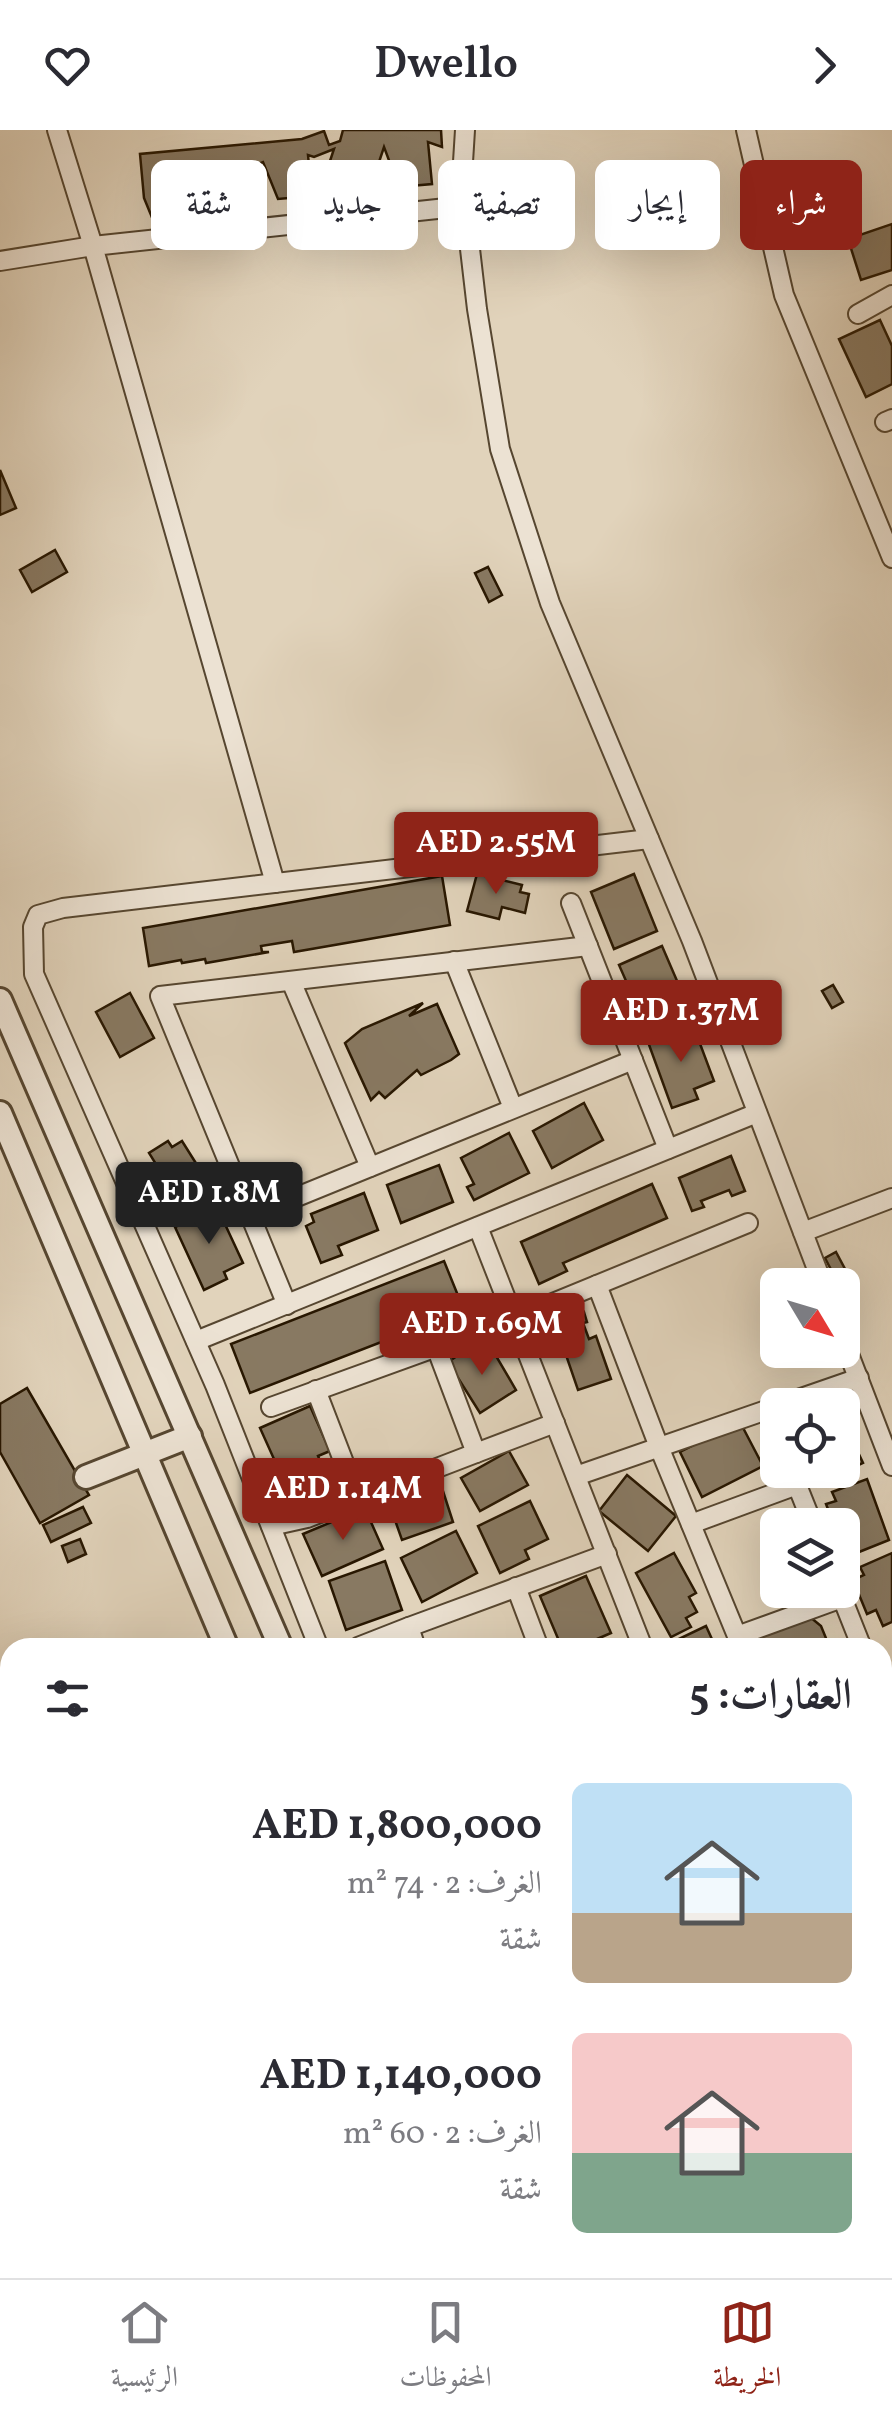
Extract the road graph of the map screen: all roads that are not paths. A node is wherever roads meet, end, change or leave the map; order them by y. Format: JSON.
{"nodes":[{"id":1,"x":57,"y":130,"type":"edge"},
{"id":2,"x":465,"y":130,"type":"edge"},
{"id":3,"x":746,"y":130,"type":"edge"},
{"id":4,"x":463,"y":160,"type":"edge"},
{"id":5,"x":438,"y":209,"type":"edge"},
{"id":6,"x":93,"y":246,"type":"junction"},
{"id":7,"x":470,"y":250,"type":"edge"},
{"id":8,"x":0,"y":261,"type":"edge"},
{"id":9,"x":892,"y":295,"type":"edge"},
{"id":10,"x":858,"y":314,"type":"dead end"},
{"id":11,"x":892,"y":558,"type":"edge"},
{"id":12,"x":649,"y":838,"type":"junction"},
{"id":13,"x":275,"y":883,"type":"junction"},
{"id":14,"x":571,"y":904,"type":"dead end"},
{"id":15,"x":588,"y":946,"type":"junction"},
{"id":16,"x":454,"y":962,"type":"junction"},
{"id":17,"x":291,"y":980,"type":"junction"},
{"id":18,"x":0,"y":1000,"type":"edge"},
{"id":19,"x":633,"y":1060,"type":"junction"},
{"id":20,"x":513,"y":1108,"type":"junction"},
{"id":21,"x":0,"y":1113,"type":"edge"},
{"id":22,"x":758,"y":1113,"type":"junction"},
{"id":23,"x":668,"y":1149,"type":"junction"},
{"id":24,"x":370,"y":1167,"type":"junction"},
{"id":25,"x":892,"y":1198,"type":"edge"},
{"id":26,"x":250,"y":1216,"type":"junction"},
{"id":27,"x":748,"y":1222,"type":"dead end"},
{"id":28,"x":478,"y":1227,"type":"junction"},
{"id":29,"x":803,"y":1232,"type":"junction"},
{"id":30,"x":817,"y":1268,"type":"edge"},
{"id":31,"x":597,"y":1285,"type":"junction"},
{"id":32,"x":286,"y":1305,"type":"junction"},
{"id":33,"x":514,"y":1319,"type":"junction"},
{"id":34,"x":196,"y":1342,"type":"junction"},
{"id":35,"x":436,"y":1347,"type":"junction"},
{"id":36,"x":855,"y":1368,"type":"edge"},
{"id":37,"x":859,"y":1378,"type":"junction"},
{"id":38,"x":830,"y":1388,"type":"edge"},
{"id":39,"x":316,"y":1390,"type":"junction"},
{"id":40,"x":270,"y":1407,"type":"dead end"},
{"id":41,"x":760,"y":1412,"type":"edge"},
{"id":42,"x":552,"y":1414,"type":"junction"},
{"id":43,"x":190,"y":1436,"type":"junction"},
{"id":44,"x":659,"y":1447,"type":"junction"},
{"id":45,"x":476,"y":1453,"type":"junction"},
{"id":46,"x":146,"y":1454,"type":"junction"},
{"id":47,"x":892,"y":1466,"type":"edge"},
{"id":48,"x":576,"y":1476,"type":"junction"},
{"id":49,"x":86,"y":1477,"type":"dead end"},
{"id":50,"x":772,"y":1488,"type":"edge"},
{"id":51,"x":358,"y":1498,"type":"junction"},
{"id":52,"x":691,"y":1524,"type":"junction"},
{"id":53,"x":271,"y":1526,"type":"junction"},
{"id":54,"x":607,"y":1554,"type":"junction"},
{"id":55,"x":516,"y":1588,"type":"junction"},
{"id":56,"x":812,"y":1608,"type":"edge"},
{"id":57,"x":846,"y":1608,"type":"edge"},
{"id":58,"x":409,"y":1627,"type":"junction"},
{"id":59,"x":223,"y":1638,"type":"edge"},
{"id":60,"x":277,"y":1638,"type":"edge"},
{"id":61,"x":315,"y":1638,"type":"edge"},
{"id":62,"x":379,"y":1638,"type":"edge"},
{"id":63,"x":413,"y":1638,"type":"edge"},
{"id":64,"x":535,"y":1638,"type":"edge"},
{"id":65,"x":639,"y":1638,"type":"edge"},
{"id":66,"x":738,"y":1638,"type":"edge"},
{"id":67,"x":748,"y":1638,"type":"edge"},
{"id":68,"x":858,"y":1638,"type":"edge"}],
"edges":[{"from":1,"to":6,"type":"street"},
{"from":2,"to":4,"type":"street"},
{"from":3,"to":11,"type":"street"},
{"from":5,"to":6,"type":"street"},
{"from":6,"to":8,"type":"street"},
{"from":6,"to":13,"type":"street"},
{"from":7,"to":12,"type":"street"},
{"from":9,"to":10,"type":"street"},
{"from":12,"to":13,"type":"street"},
{"from":12,"to":22,"type":"street"},
{"from":13,"to":34,"type":"street"},
{"from":14,"to":15,"type":"street"},
{"from":15,"to":16,"type":"street"},
{"from":15,"to":19,"type":"street"},
{"from":16,"to":17,"type":"street"},
{"from":16,"to":20,"type":"street"},
{"from":17,"to":24,"type":"street"},
{"from":17,"to":26,"type":"street"},
{"from":18,"to":43,"type":"street"},
{"from":19,"to":20,"type":"street"},
{"from":19,"to":23,"type":"street"},
{"from":20,"to":24,"type":"street"},
{"from":21,"to":46,"type":"street"},
{"from":22,"to":23,"type":"street"},
{"from":22,"to":29,"type":"street"},
{"from":23,"to":28,"type":"street"},
{"from":24,"to":26,"type":"street"},
{"from":25,"to":29,"type":"street"},
{"from":26,"to":32,"type":"street"},
{"from":27,"to":31,"type":"street"},
{"from":28,"to":32,"type":"street"},
{"from":28,"to":33,"type":"street"},
{"from":29,"to":30,"type":"street"},
{"from":31,"to":33,"type":"street"},
{"from":31,"to":44,"type":"street"},
{"from":32,"to":34,"type":"street"},
{"from":33,"to":35,"type":"street"},
{"from":33,"to":42,"type":"street"},
{"from":34,"to":53,"type":"street"},
{"from":35,"to":39,"type":"street"},
{"from":35,"to":45,"type":"street"},
{"from":36,"to":37,"type":"street"},
{"from":37,"to":38,"type":"street"},
{"from":37,"to":47,"type":"street"},
{"from":39,"to":40,"type":"street"},
{"from":39,"to":51,"type":"street"},
{"from":41,"to":44,"type":"street"},
{"from":42,"to":45,"type":"street"},
{"from":42,"to":48,"type":"street"},
{"from":43,"to":46,"type":"street"},
{"from":43,"to":60,"type":"street"},
{"from":44,"to":48,"type":"street"},
{"from":44,"to":52,"type":"street"},
{"from":45,"to":51,"type":"street"},
{"from":46,"to":49,"type":"street"},
{"from":46,"to":59,"type":"street"},
{"from":48,"to":54,"type":"street"},
{"from":50,"to":52,"type":"street"},
{"from":51,"to":53,"type":"street"},
{"from":52,"to":66,"type":"street"},
{"from":53,"to":61,"type":"street"},
{"from":54,"to":55,"type":"street"},
{"from":54,"to":65,"type":"street"},
{"from":55,"to":58,"type":"street"},
{"from":55,"to":64,"type":"street"},
{"from":56,"to":67,"type":"street"},
{"from":57,"to":68,"type":"street"},
{"from":58,"to":62,"type":"street"},
{"from":58,"to":63,"type":"street"}]}
